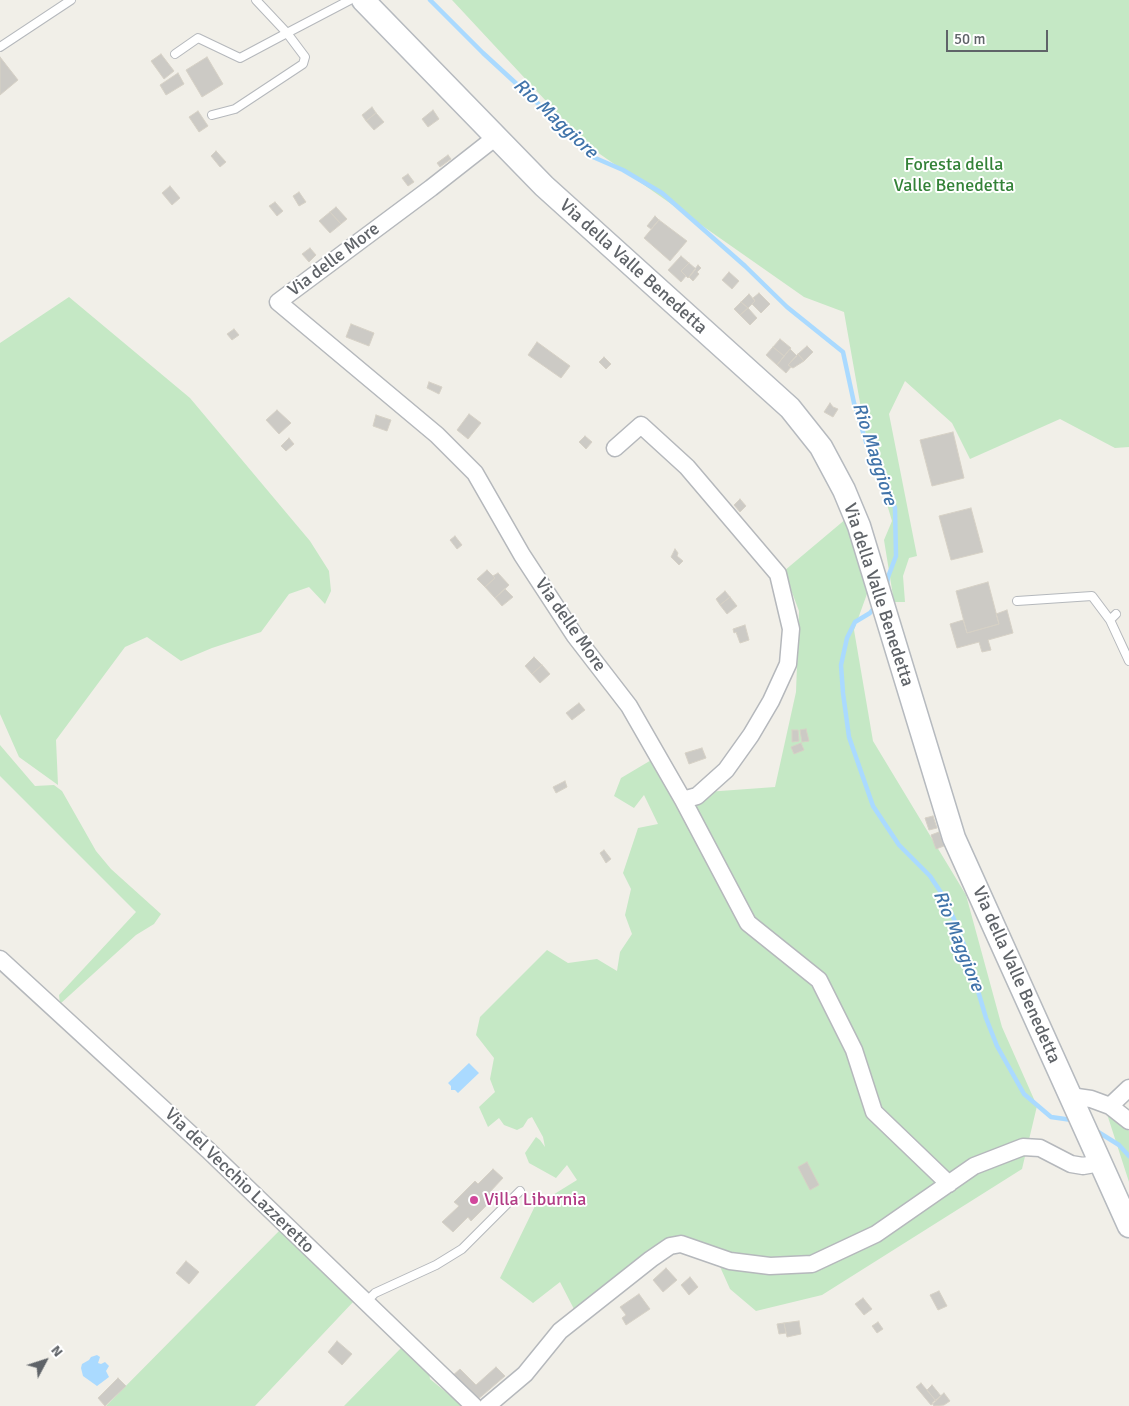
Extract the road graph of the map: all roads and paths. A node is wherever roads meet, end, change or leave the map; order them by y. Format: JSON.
{"nodes":[{"id":1,"x":71,"y":0,"type":"edge"},
{"id":2,"x":256,"y":0,"type":"edge"},
{"id":3,"x":350,"y":0,"type":"edge"},
{"id":4,"x":363,"y":0,"type":"edge"},
{"id":5,"x":287,"y":33,"type":"junction"},
{"id":6,"x":0,"y":47,"type":"edge"},
{"id":7,"x":175,"y":54,"type":"dead end"},
{"id":8,"x":212,"y":115,"type":"dead end"},
{"id":9,"x":496,"y":137,"type":"junction"},
{"id":10,"x":615,"y":448,"type":"dead end"},
{"id":11,"x":1017,"y":601,"type":"dead end"},
{"id":12,"x":1116,"y":614,"type":"dead end"},
{"id":13,"x":1110,"y":620,"type":"junction"},
{"id":14,"x":1129,"y":661,"type":"edge"},
{"id":15,"x":683,"y":800,"type":"junction"},
{"id":16,"x":0,"y":959,"type":"edge"},
{"id":17,"x":1129,"y":1088,"type":"edge"},
{"id":18,"x":1073,"y":1102,"type":"junction"},
{"id":19,"x":1110,"y":1106,"type":"junction"},
{"id":20,"x":1129,"y":1121,"type":"edge"},
{"id":21,"x":1100,"y":1163,"type":"junction"},
{"id":22,"x":948,"y":1184,"type":"junction"},
{"id":23,"x":520,"y":1191,"type":"dead end"},
{"id":24,"x":1129,"y":1226,"type":"edge"},
{"id":25,"x":366,"y":1302,"type":"junction"},
{"id":26,"x":474,"y":1406,"type":"edge"},
{"id":27,"x":486,"y":1406,"type":"edge"}],
"edges":[{"from":1,"to":6,"type":"lane"},
{"from":2,"to":5,"type":"lane"},
{"from":3,"to":5,"type":"lane"},
{"from":4,"to":9,"type":"main road","name":"Via della Valle Benedetta"},
{"from":5,"to":7,"type":"lane"},
{"from":5,"to":8,"type":"lane"},
{"from":9,"to":15,"type":"street","name":"Via delle More"},
{"from":9,"to":18,"type":"main road","name":"Via della Valle Benedetta"},
{"from":10,"to":15,"type":"street"},
{"from":11,"to":13,"type":"lane"},
{"from":12,"to":13,"type":"lane"},
{"from":13,"to":14,"type":"lane"},
{"from":15,"to":22,"type":"street"},
{"from":16,"to":25,"type":"street","name":"Via del Vecchio Lazzeretto"},
{"from":17,"to":19,"type":"street"},
{"from":18,"to":19,"type":"street"},
{"from":18,"to":21,"type":"main road","name":"Via della Valle Benedetta"},
{"from":19,"to":20,"type":"street"},
{"from":21,"to":22,"type":"street"},
{"from":21,"to":24,"type":"main road","name":"Via della Valle Benedetta"},
{"from":22,"to":27,"type":"street"},
{"from":23,"to":25,"type":"lane"},
{"from":25,"to":26,"type":"street","name":"Via del Vecchio Lazzeretto"}]}
